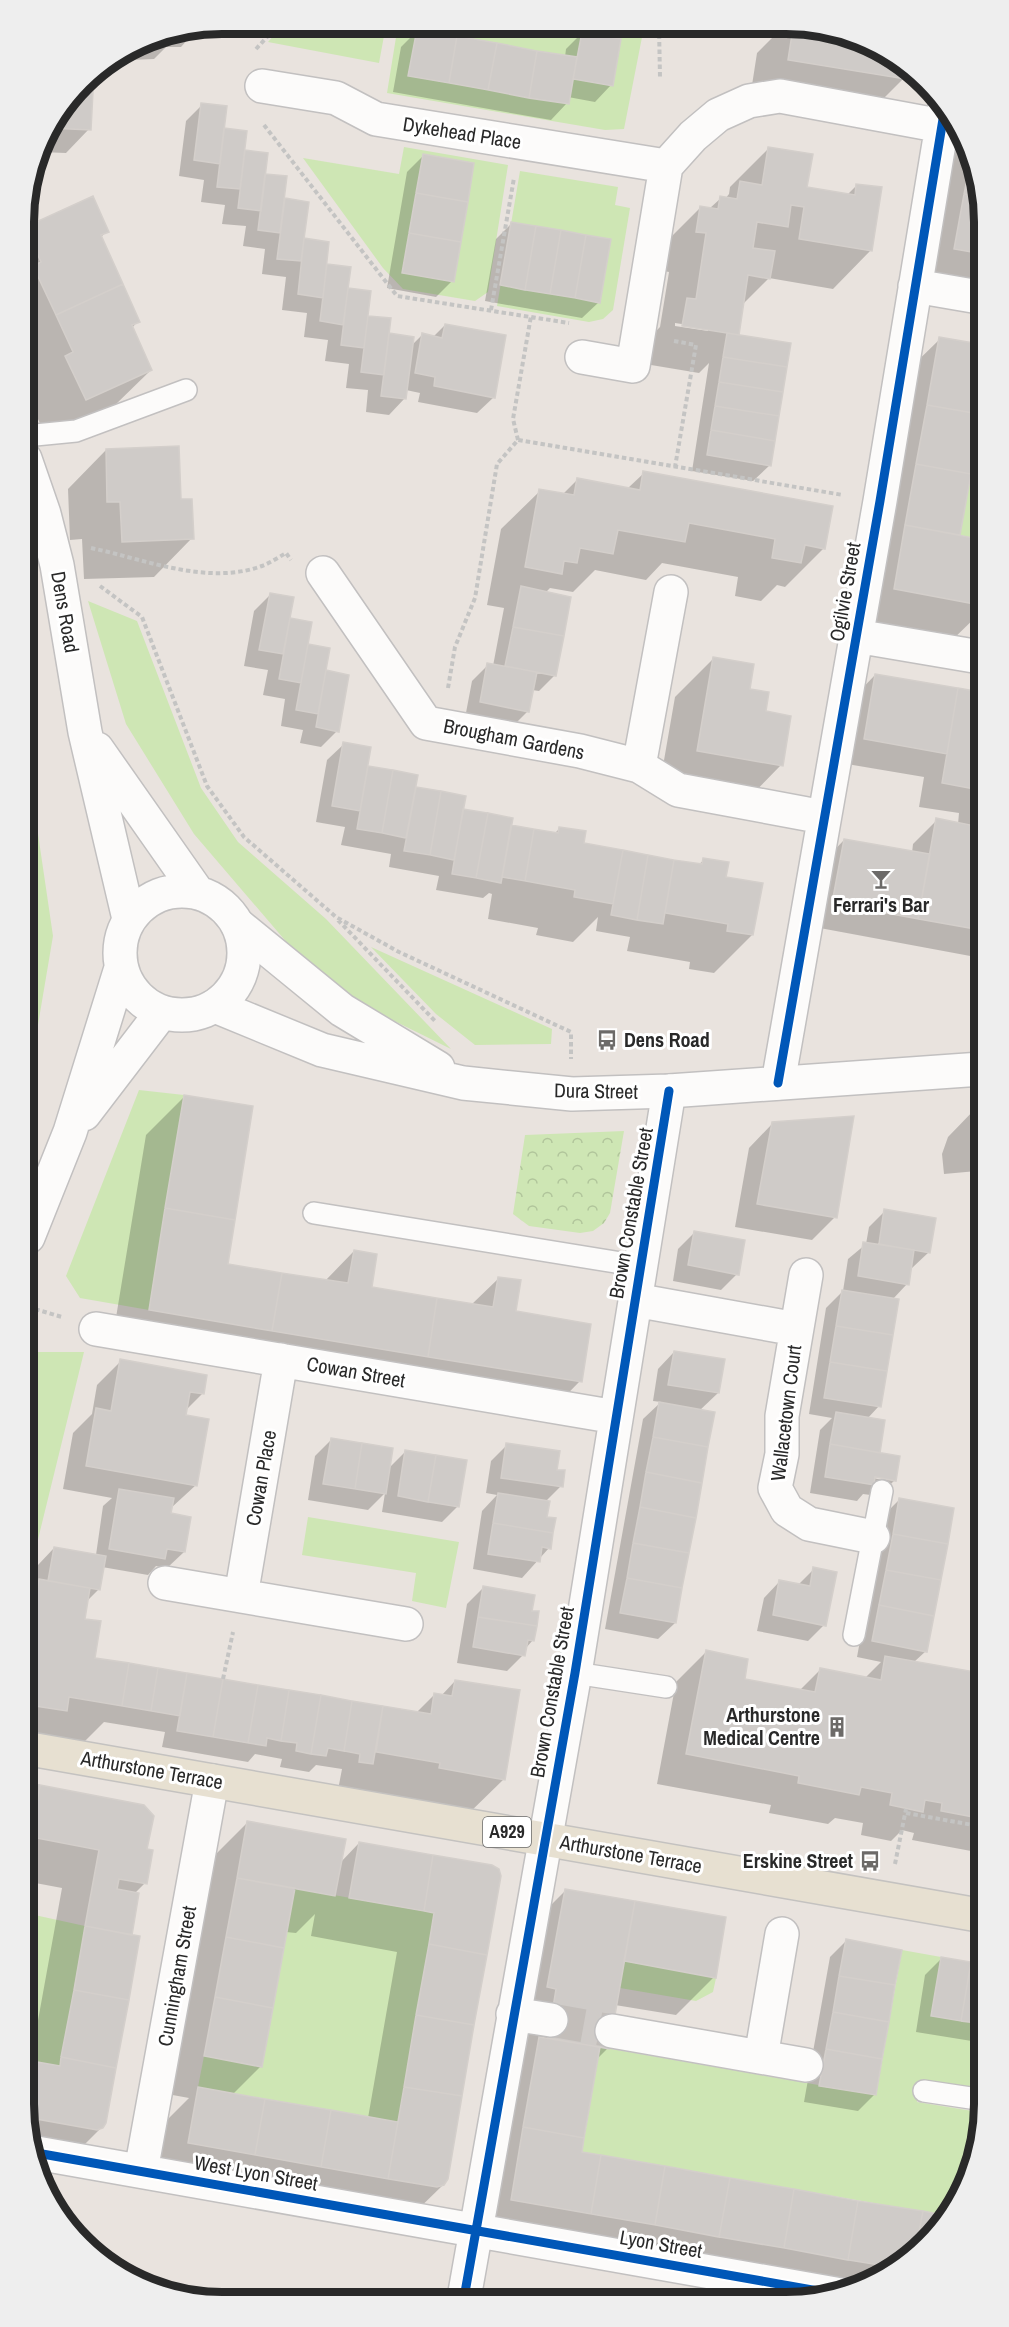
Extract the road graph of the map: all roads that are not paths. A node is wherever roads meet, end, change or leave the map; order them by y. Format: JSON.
{"nodes":[{"id":1,"x":260,"y":102,"type":"road end"},
{"id":2,"x":941,"y":116,"type":"edge"},
{"id":3,"x":944,"y":119,"type":"edge"},
{"id":4,"x":666,"y":166,"type":"junction"},
{"id":5,"x":915,"y":286,"type":"junction"},
{"id":6,"x":974,"y":296,"type":"edge"},
{"id":7,"x":582,"y":357,"type":"dead end"},
{"id":8,"x":186,"y":390,"type":"dead end"},
{"id":9,"x":35,"y":435,"type":"edge"},
{"id":10,"x":35,"y":488,"type":"edge"},
{"id":11,"x":323,"y":573,"type":"road end"},
{"id":12,"x":671,"y":592,"type":"dead end"},
{"id":13,"x":856,"y":636,"type":"junction"},
{"id":14,"x":974,"y":656,"type":"edge"},
{"id":15,"x":85,"y":732,"type":"junction"},
{"id":16,"x":639,"y":766,"type":"junction"},
{"id":17,"x":823,"y":817,"type":"junction"},
{"id":18,"x":198,"y":893,"type":"junction"},
{"id":19,"x":129,"y":919,"type":"junction"},
{"id":20,"x":238,"y":925,"type":"junction"},
{"id":21,"x":121,"y":968,"type":"junction"},
{"id":22,"x":215,"y":1006,"type":"junction"},
{"id":23,"x":162,"y":1012,"type":"junction"},
{"id":24,"x":974,"y":1069,"type":"edge"},
{"id":25,"x":463,"y":1083,"type":"junction"},
{"id":26,"x":778,"y":1083,"type":"junction"},
{"id":27,"x":669,"y":1091,"type":"junction"},
{"id":28,"x":70,"y":1132,"type":"junction"},
{"id":29,"x":314,"y":1213,"type":"dead end"},
{"id":30,"x":34,"y":1221,"type":"edge"},
{"id":31,"x":640,"y":1266,"type":"junction"},
{"id":32,"x":806,"y":1275,"type":"dead end"},
{"id":33,"x":635,"y":1300,"type":"junction"},
{"id":34,"x":96,"y":1329,"type":"dead end"},
{"id":35,"x":796,"y":1329,"type":"junction"},
{"id":36,"x":281,"y":1360,"type":"junction"},
{"id":37,"x":616,"y":1417,"type":"junction"},
{"id":38,"x":882,"y":1491,"type":"dead end"},
{"id":39,"x":873,"y":1537,"type":"junction"},
{"id":40,"x":165,"y":1583,"type":"dead end"},
{"id":41,"x":241,"y":1596,"type":"junction"},
{"id":42,"x":406,"y":1624,"type":"dead end"},
{"id":43,"x":854,"y":1635,"type":"dead end"},
{"id":44,"x":575,"y":1673,"type":"junction"},
{"id":45,"x":666,"y":1687,"type":"dead end"},
{"id":46,"x":34,"y":1750,"type":"edge"},
{"id":47,"x":212,"y":1781,"type":"junction"},
{"id":48,"x":544,"y":1839,"type":"junction"},
{"id":49,"x":974,"y":1915,"type":"edge"},
{"id":50,"x":782,"y":1934,"type":"dead end"},
{"id":51,"x":513,"y":2014,"type":"junction"},
{"id":52,"x":551,"y":2020,"type":"tunnel mouth"},
{"id":53,"x":612,"y":2031,"type":"tunnel mouth"},
{"id":54,"x":761,"y":2057,"type":"junction"},
{"id":55,"x":806,"y":2065,"type":"dead end"},
{"id":56,"x":924,"y":2091,"type":"dead end"},
{"id":57,"x":974,"y":2098,"type":"edge"},
{"id":58,"x":41,"y":2154,"type":"edge"},
{"id":59,"x":141,"y":2171,"type":"junction"},
{"id":60,"x":476,"y":2229,"type":"junction"},
{"id":61,"x":809,"y":2291,"type":"edge"},
{"id":62,"x":465,"y":2292,"type":"edge"}],
"edges":[{"from":1,"to":4,"type":"street","name":"Dykehead Place"},
{"from":2,"to":4,"type":"street"},
{"from":3,"to":5,"type":"street","name":"Ogilvie Street"},
{"from":4,"to":7,"type":"street"},
{"from":5,"to":6,"type":"street"},
{"from":5,"to":13,"type":"street","name":"Ogilvie Street"},
{"from":8,"to":9,"type":"lane"},
{"from":10,"to":15,"type":"street","name":"Dens Road"},
{"from":11,"to":16,"type":"street","name":"Brougham Gardens"},
{"from":12,"to":16,"type":"street"},
{"from":13,"to":14,"type":"street"},
{"from":13,"to":17,"type":"street","name":"Ogilvie Street"},
{"from":15,"to":18,"type":"street","name":"Dens Road"},
{"from":15,"to":19,"type":"street","name":"Dens Road"},
{"from":16,"to":17,"type":"street","name":"Brougham Gardens"},
{"from":17,"to":26,"type":"street","name":"Ogilvie Street"},
{"from":18,"to":19,"type":"street","name":"Dens Road"},
{"from":18,"to":20,"type":"street","name":"Dens Road"},
{"from":19,"to":21,"type":"street"},
{"from":20,"to":22,"type":"street"},
{"from":20,"to":25,"type":"street","name":"Dura Street"},
{"from":21,"to":23,"type":"street"},
{"from":21,"to":28,"type":"street"},
{"from":22,"to":23,"type":"street"},
{"from":22,"to":25,"type":"street","name":"Dura Street"},
{"from":23,"to":28,"type":"street"},
{"from":24,"to":26,"type":"street","name":"Dura Street"},
{"from":25,"to":27,"type":"street","name":"Dura Street"},
{"from":26,"to":27,"type":"street","name":"Dura Street"},
{"from":27,"to":31,"type":"street","name":"Brown Constable Street"},
{"from":28,"to":30,"type":"street"},
{"from":29,"to":31,"type":"lane"},
{"from":31,"to":33,"type":"street","name":"Brown Constable Street"},
{"from":32,"to":35,"type":"street","name":"Wallacetown Court"},
{"from":33,"to":35,"type":"street","name":"Wallacetown Court"},
{"from":33,"to":37,"type":"street","name":"Brown Constable Street"},
{"from":34,"to":36,"type":"street","name":"Cowan Street"},
{"from":35,"to":39,"type":"street","name":"Wallacetown Court"},
{"from":36,"to":37,"type":"street","name":"Cowan Street"},
{"from":36,"to":41,"type":"street","name":"Cowan Place"},
{"from":37,"to":44,"type":"street","name":"Brown Constable Street"},
{"from":38,"to":39,"type":"lane"},
{"from":39,"to":43,"type":"lane"},
{"from":40,"to":41,"type":"street"},
{"from":41,"to":42,"type":"street"},
{"from":44,"to":45,"type":"lane"},
{"from":44,"to":48,"type":"street","name":"Brown Constable Street"},
{"from":46,"to":47,"type":"main road","name":"Arthurstone Terrace","number":"A929"},
{"from":47,"to":48,"type":"main road","name":"Arthurstone Terrace","number":"A929"},
{"from":47,"to":59,"type":"street","name":"Cunningham Street"},
{"from":48,"to":49,"type":"main road","name":"Arthurstone Terrace","number":"A929"},
{"from":48,"to":51,"type":"street","name":"Brown Constable Street"},
{"from":50,"to":54,"type":"street"},
{"from":51,"to":52,"type":"street"},
{"from":51,"to":60,"type":"street","name":"Brown Constable Street"},
{"from":53,"to":54,"type":"street"},
{"from":54,"to":55,"type":"street"},
{"from":56,"to":57,"type":"lane"},
{"from":58,"to":59,"type":"street","name":"West Lyon Street"},
{"from":59,"to":60,"type":"street","name":"West Lyon Street"},
{"from":60,"to":61,"type":"street","name":"Lyon Street"},
{"from":60,"to":62,"type":"street","name":"Brown Constable Street"}]}
